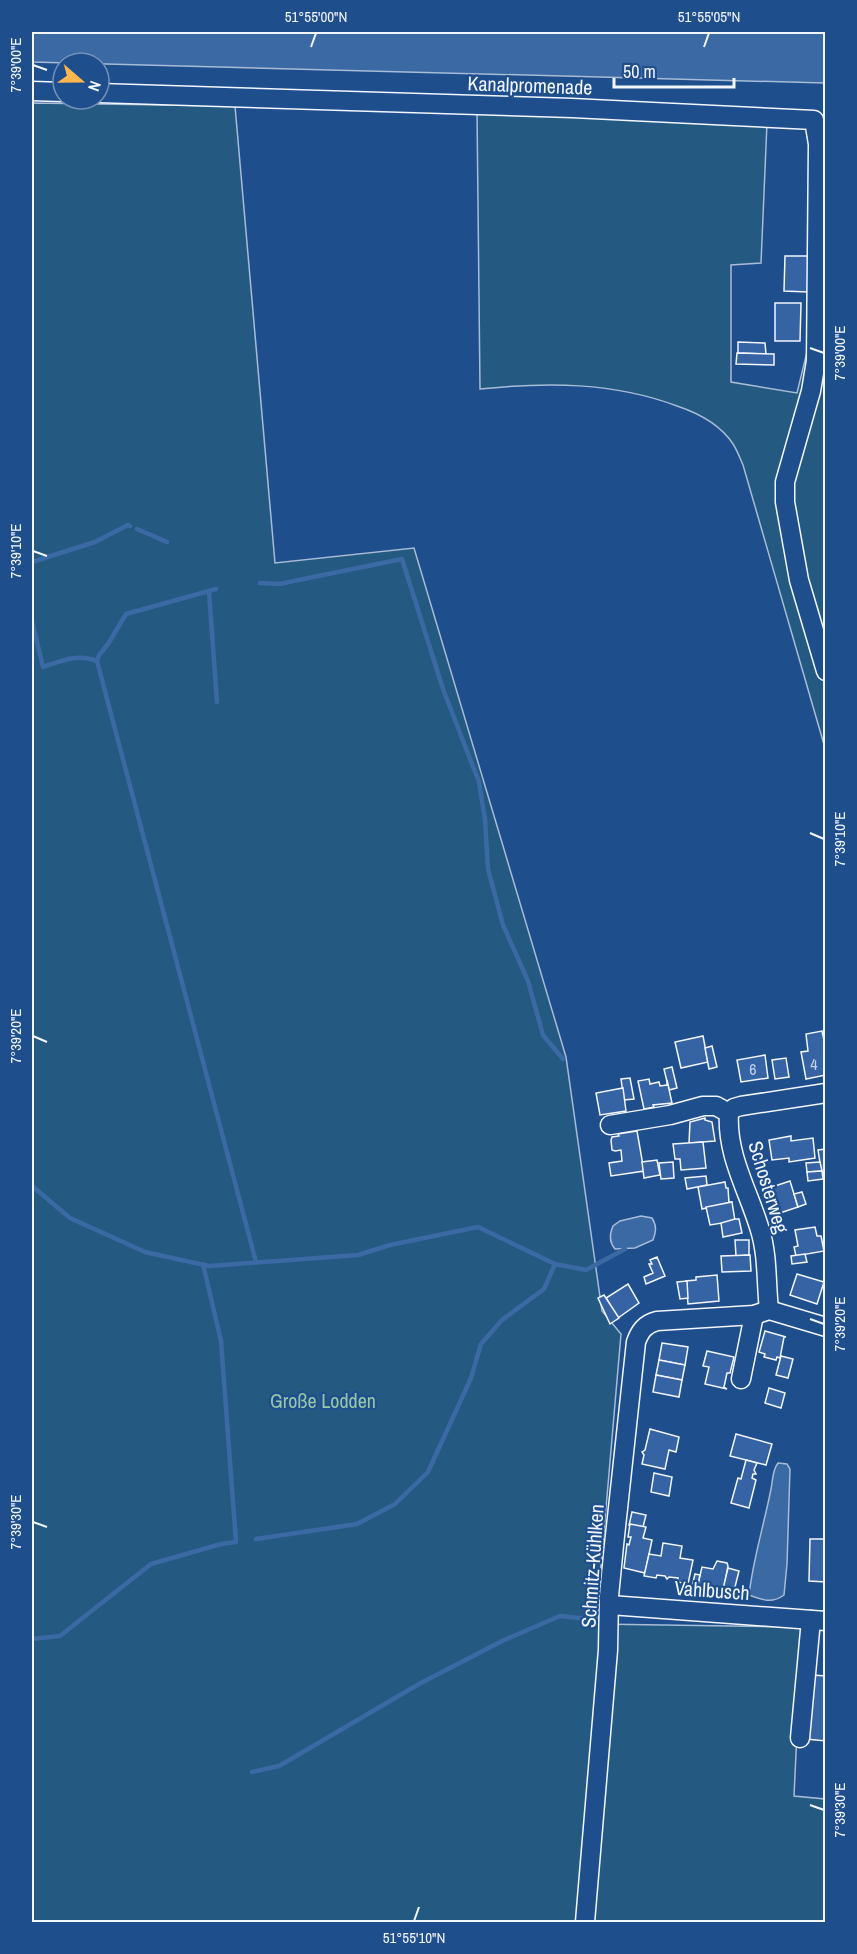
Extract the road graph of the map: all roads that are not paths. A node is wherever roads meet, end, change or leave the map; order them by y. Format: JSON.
{"nodes":[{"id":1,"x":32,"y":91,"type":"edge"},
{"id":2,"x":51,"y":92,"type":"edge"},
{"id":3,"x":111,"y":93,"type":"edge"},
{"id":4,"x":825,"y":671,"type":"edge"},
{"id":5,"x":825,"y":1092,"type":"edge"},
{"id":6,"x":729,"y":1113,"type":"junction"},
{"id":7,"x":610,"y":1125,"type":"dead end"},
{"id":8,"x":762,"y":1313,"type":"junction"},
{"id":9,"x":825,"y":1327,"type":"edge"},
{"id":10,"x":741,"y":1379,"type":"dead end"},
{"id":11,"x":610,"y":1605,"type":"junction"},
{"id":12,"x":818,"y":1620,"type":"edge"},
{"id":13,"x":800,"y":1738,"type":"dead end"},
{"id":14,"x":585,"y":1923,"type":"edge"}],
"edges":[{"from":1,"to":2,"type":"street"},
{"from":3,"to":4,"type":"street","name":"Kanalpromenade"},
{"from":5,"to":6,"type":"street"},
{"from":6,"to":7,"type":"street"},
{"from":6,"to":8,"type":"street","name":"Schosterweg"},
{"from":8,"to":9,"type":"street","name":"Schmitz-Kühlken"},
{"from":8,"to":10,"type":"street"},
{"from":8,"to":11,"type":"street","name":"Schmitz-Kühlken"},
{"from":11,"to":12,"type":"street","name":"Vahlbusch"},
{"from":11,"to":14,"type":"street","name":"Schmitz-Kühlken"},
{"from":12,"to":13,"type":"street","name":"Vahlbusch"}]}
